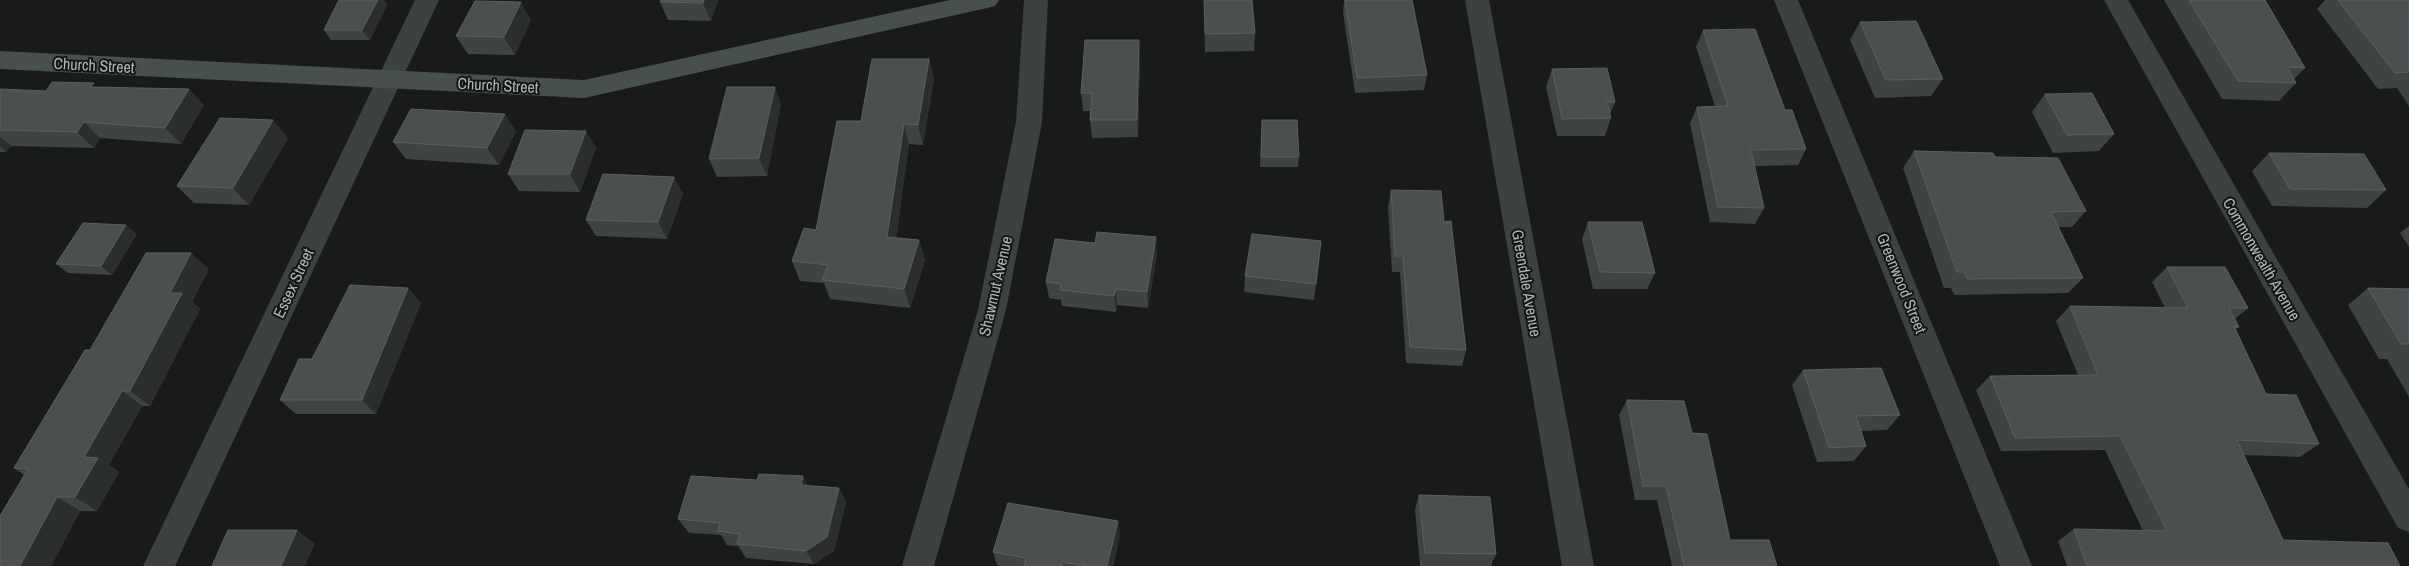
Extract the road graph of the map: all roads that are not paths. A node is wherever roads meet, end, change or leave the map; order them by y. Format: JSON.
{"nodes":[{"id":1,"x":427,"y":0,"type":"edge"},
{"id":2,"x":987,"y":0,"type":"edge"},
{"id":3,"x":1036,"y":0,"type":"edge"},
{"id":4,"x":1477,"y":0,"type":"edge"},
{"id":5,"x":1786,"y":0,"type":"edge"},
{"id":6,"x":2116,"y":0,"type":"edge"},
{"id":7,"x":0,"y":60,"type":"edge"},
{"id":8,"x":388,"y":80,"type":"junction"},
{"id":9,"x":2409,"y":518,"type":"edge"},
{"id":10,"x":159,"y":566,"type":"edge"},
{"id":11,"x":918,"y":566,"type":"edge"},
{"id":12,"x":1578,"y":566,"type":"edge"},
{"id":13,"x":2016,"y":566,"type":"edge"}],
"edges":[{"from":1,"to":8,"type":"street","name":"Essex Street"},
{"from":2,"to":8,"type":"street","name":"Church Street"},
{"from":3,"to":11,"type":"street","name":"Shawmut Avenue"},
{"from":4,"to":12,"type":"street","name":"Greendale Avenue"},
{"from":5,"to":13,"type":"street","name":"Greenwood Street"},
{"from":6,"to":9,"type":"street","name":"Commonwealth Avenue"},
{"from":7,"to":8,"type":"street","name":"Church Street"},
{"from":8,"to":10,"type":"street","name":"Essex Street"}]}
